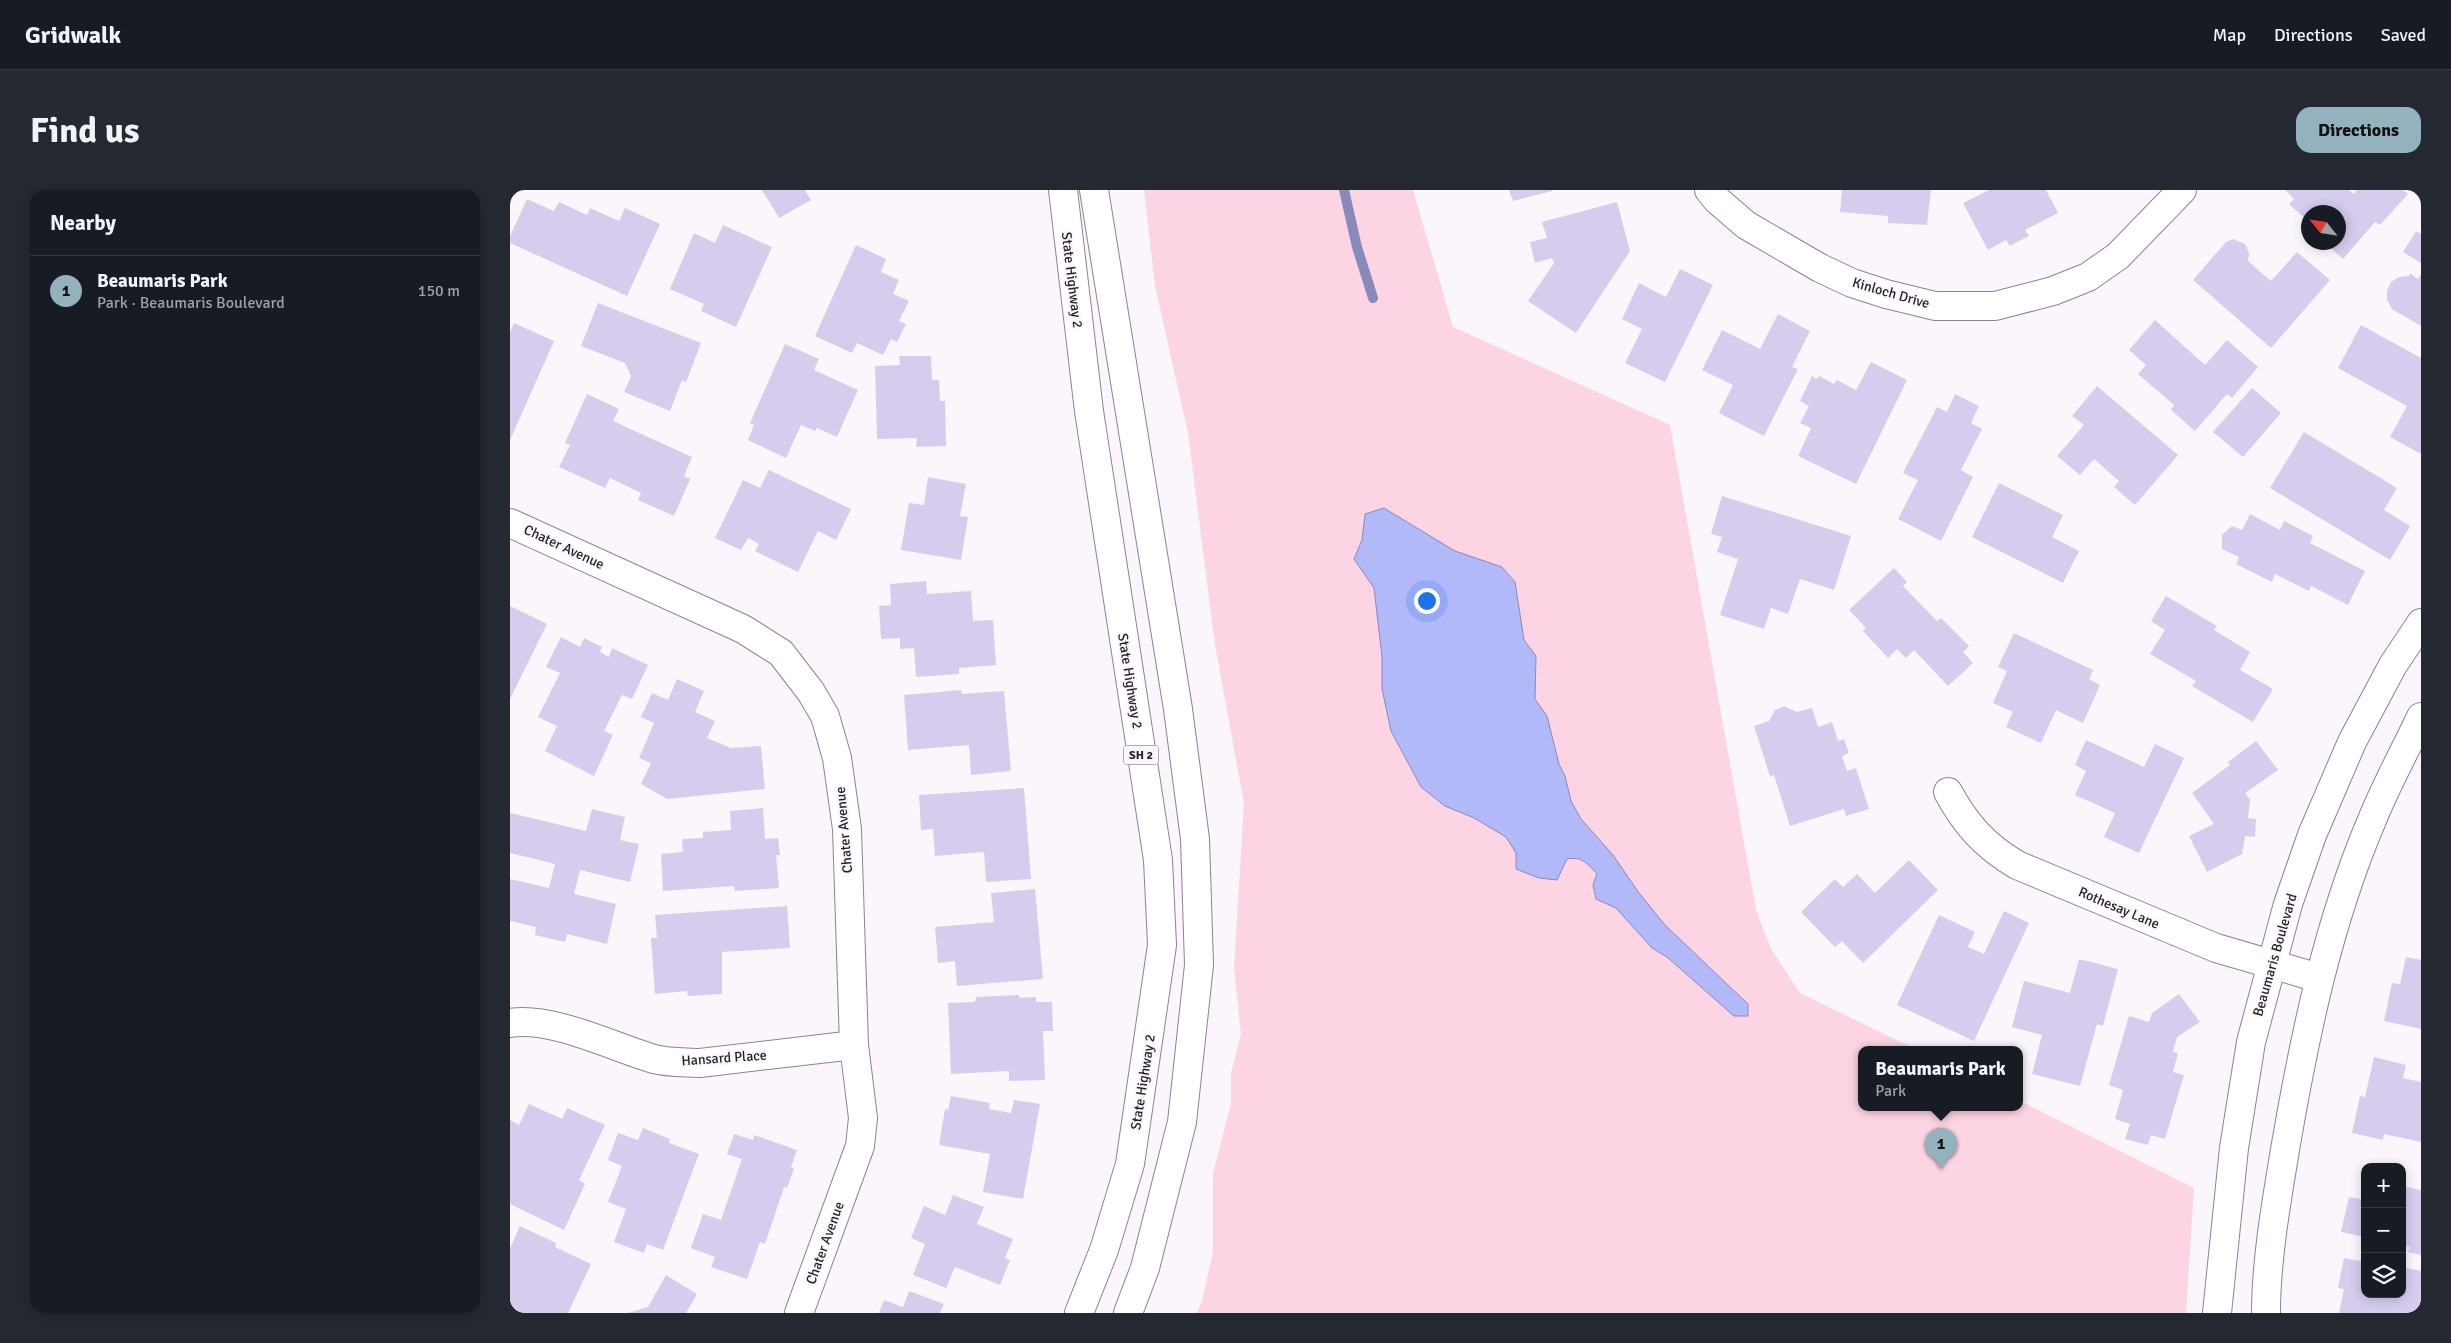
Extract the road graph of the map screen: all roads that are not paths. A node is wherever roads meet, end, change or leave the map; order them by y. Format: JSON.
{"nodes":[{"id":1,"x":1063,"y":190,"type":"edge"},
{"id":2,"x":1094,"y":190,"type":"edge"},
{"id":3,"x":1709,"y":190,"type":"edge"},
{"id":4,"x":2182,"y":190,"type":"edge"},
{"id":5,"x":510,"y":523,"type":"edge"},
{"id":6,"x":2421,"y":623,"type":"edge"},
{"id":7,"x":2421,"y":717,"type":"edge"},
{"id":8,"x":1948,"y":792,"type":"dead end"},
{"id":9,"x":2272,"y":966,"type":"junction"},
{"id":10,"x":2319,"y":978,"type":"junction"},
{"id":11,"x":510,"y":1023,"type":"edge"},
{"id":12,"x":854,"y":1045,"type":"junction"},
{"id":13,"x":799,"y":1313,"type":"edge"},
{"id":14,"x":1079,"y":1313,"type":"edge"},
{"id":15,"x":1128,"y":1313,"type":"edge"},
{"id":16,"x":2218,"y":1313,"type":"edge"},
{"id":17,"x":2266,"y":1313,"type":"edge"}],
"edges":[{"from":1,"to":14,"type":"main road","name":"State Highway 2","number":"SH 2"},
{"from":2,"to":15,"type":"main road"},
{"from":3,"to":4,"type":"main road","name":"Kinloch Drive"},
{"from":5,"to":12,"type":"main road","name":"Chater Avenue"},
{"from":6,"to":9,"type":"main road","name":"Beaumaris Boulevard"},
{"from":7,"to":10,"type":"main road"},
{"from":8,"to":9,"type":"main road","name":"Rothesay Lane"},
{"from":9,"to":10,"type":"main road","name":"Rothesay Lane"},
{"from":9,"to":16,"type":"main road","name":"Beaumaris Boulevard"},
{"from":10,"to":17,"type":"main road"},
{"from":11,"to":12,"type":"main road","name":"Hansard Place"},
{"from":12,"to":13,"type":"main road","name":"Chater Avenue"}]}
